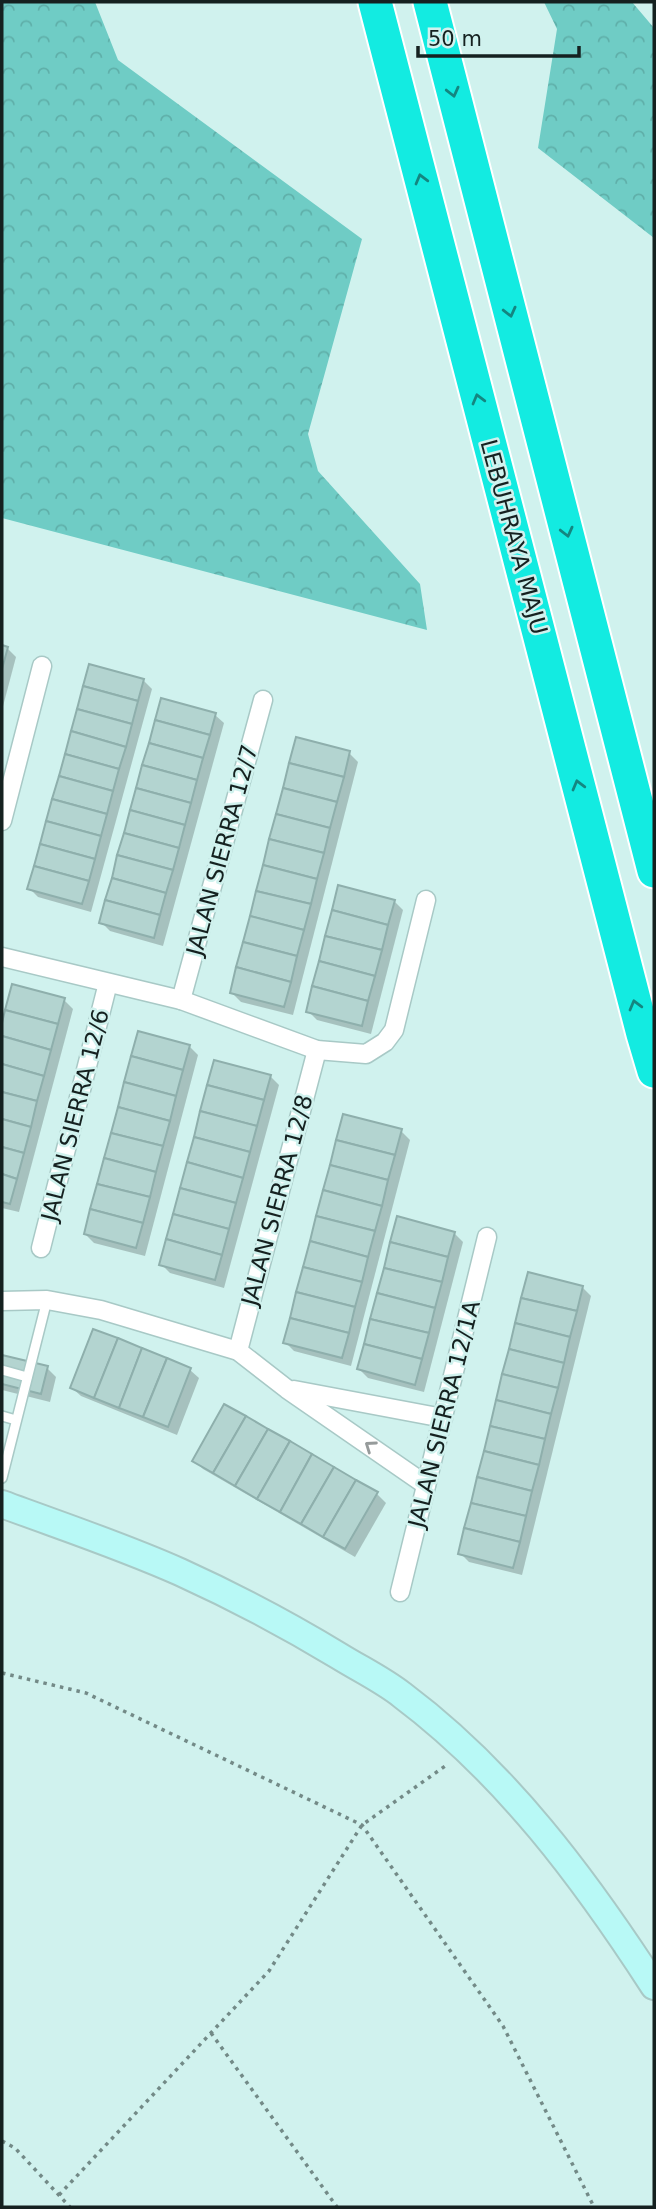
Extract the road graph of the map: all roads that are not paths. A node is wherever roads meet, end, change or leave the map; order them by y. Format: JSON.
{"nodes":[{"id":1,"x":375,"y":2,"type":"edge"},
{"id":2,"x":430,"y":2,"type":"edge"},
{"id":3,"x":42,"y":666,"type":"dead end"},
{"id":4,"x":263,"y":700,"type":"dead end"},
{"id":5,"x":2,"y":821,"type":"edge"},
{"id":6,"x":654,"y":871,"type":"edge"},
{"id":7,"x":426,"y":900,"type":"dead end"},
{"id":8,"x":2,"y":957,"type":"edge"},
{"id":9,"x":108,"y":983,"type":"junction"},
{"id":10,"x":181,"y":1000,"type":"junction"},
{"id":11,"x":317,"y":1050,"type":"junction"},
{"id":12,"x":654,"y":1071,"type":"edge"},
{"id":13,"x":487,"y":1237,"type":"dead end"},
{"id":14,"x":41,"y":1248,"type":"dead end"},
{"id":15,"x":47,"y":1300,"type":"junction"},
{"id":16,"x":2,"y":1301,"type":"edge"},
{"id":17,"x":238,"y":1351,"type":"junction"},
{"id":18,"x":2,"y":1370,"type":"edge"},
{"id":19,"x":27,"y":1377,"type":"junction"},
{"id":20,"x":287,"y":1389,"type":"junction"},
{"id":21,"x":2,"y":1416,"type":"edge"},
{"id":22,"x":443,"y":1418,"type":"junction"},
{"id":23,"x":16,"y":1420,"type":"junction"},
{"id":24,"x":2,"y":1478,"type":"edge"},
{"id":25,"x":426,"y":1485,"type":"junction"},
{"id":26,"x":2,"y":1504,"type":"edge"},
{"id":27,"x":400,"y":1592,"type":"dead end"},
{"id":28,"x":654,"y":1986,"type":"edge"}],
"edges":[{"from":12,"to":1,"type":"highway","name":"LEBUHRAYA MAJU","one_way":true},
{"from":2,"to":6,"type":"highway","one_way":true},
{"from":3,"to":5,"type":"street"},
{"from":4,"to":10,"type":"street","name":"JALAN SIERRA 12/7"},
{"from":7,"to":11,"type":"street"},
{"from":8,"to":9,"type":"street"},
{"from":9,"to":10,"type":"street"},
{"from":9,"to":14,"type":"street","name":"JALAN SIERRA 12/6"},
{"from":10,"to":11,"type":"street"},
{"from":11,"to":17,"type":"street","name":"JALAN SIERRA 12/8"},
{"from":13,"to":22,"type":"street","name":"JALAN SIERRA 12/1A"},
{"from":15,"to":16,"type":"street"},
{"from":15,"to":17,"type":"street"},
{"from":15,"to":19,"type":"lane"},
{"from":17,"to":20,"type":"street"},
{"from":18,"to":19,"type":"lane"},
{"from":19,"to":23,"type":"lane"},
{"from":20,"to":22,"type":"street"},
{"from":25,"to":20,"type":"street","one_way":true},
{"from":21,"to":23,"type":"lane"},
{"from":22,"to":25,"type":"street","name":"JALAN SIERRA 12/1A"},
{"from":23,"to":24,"type":"lane"},
{"from":25,"to":27,"type":"street","name":"JALAN SIERRA 12/1A"},
{"from":26,"to":28,"type":"street"}]}
